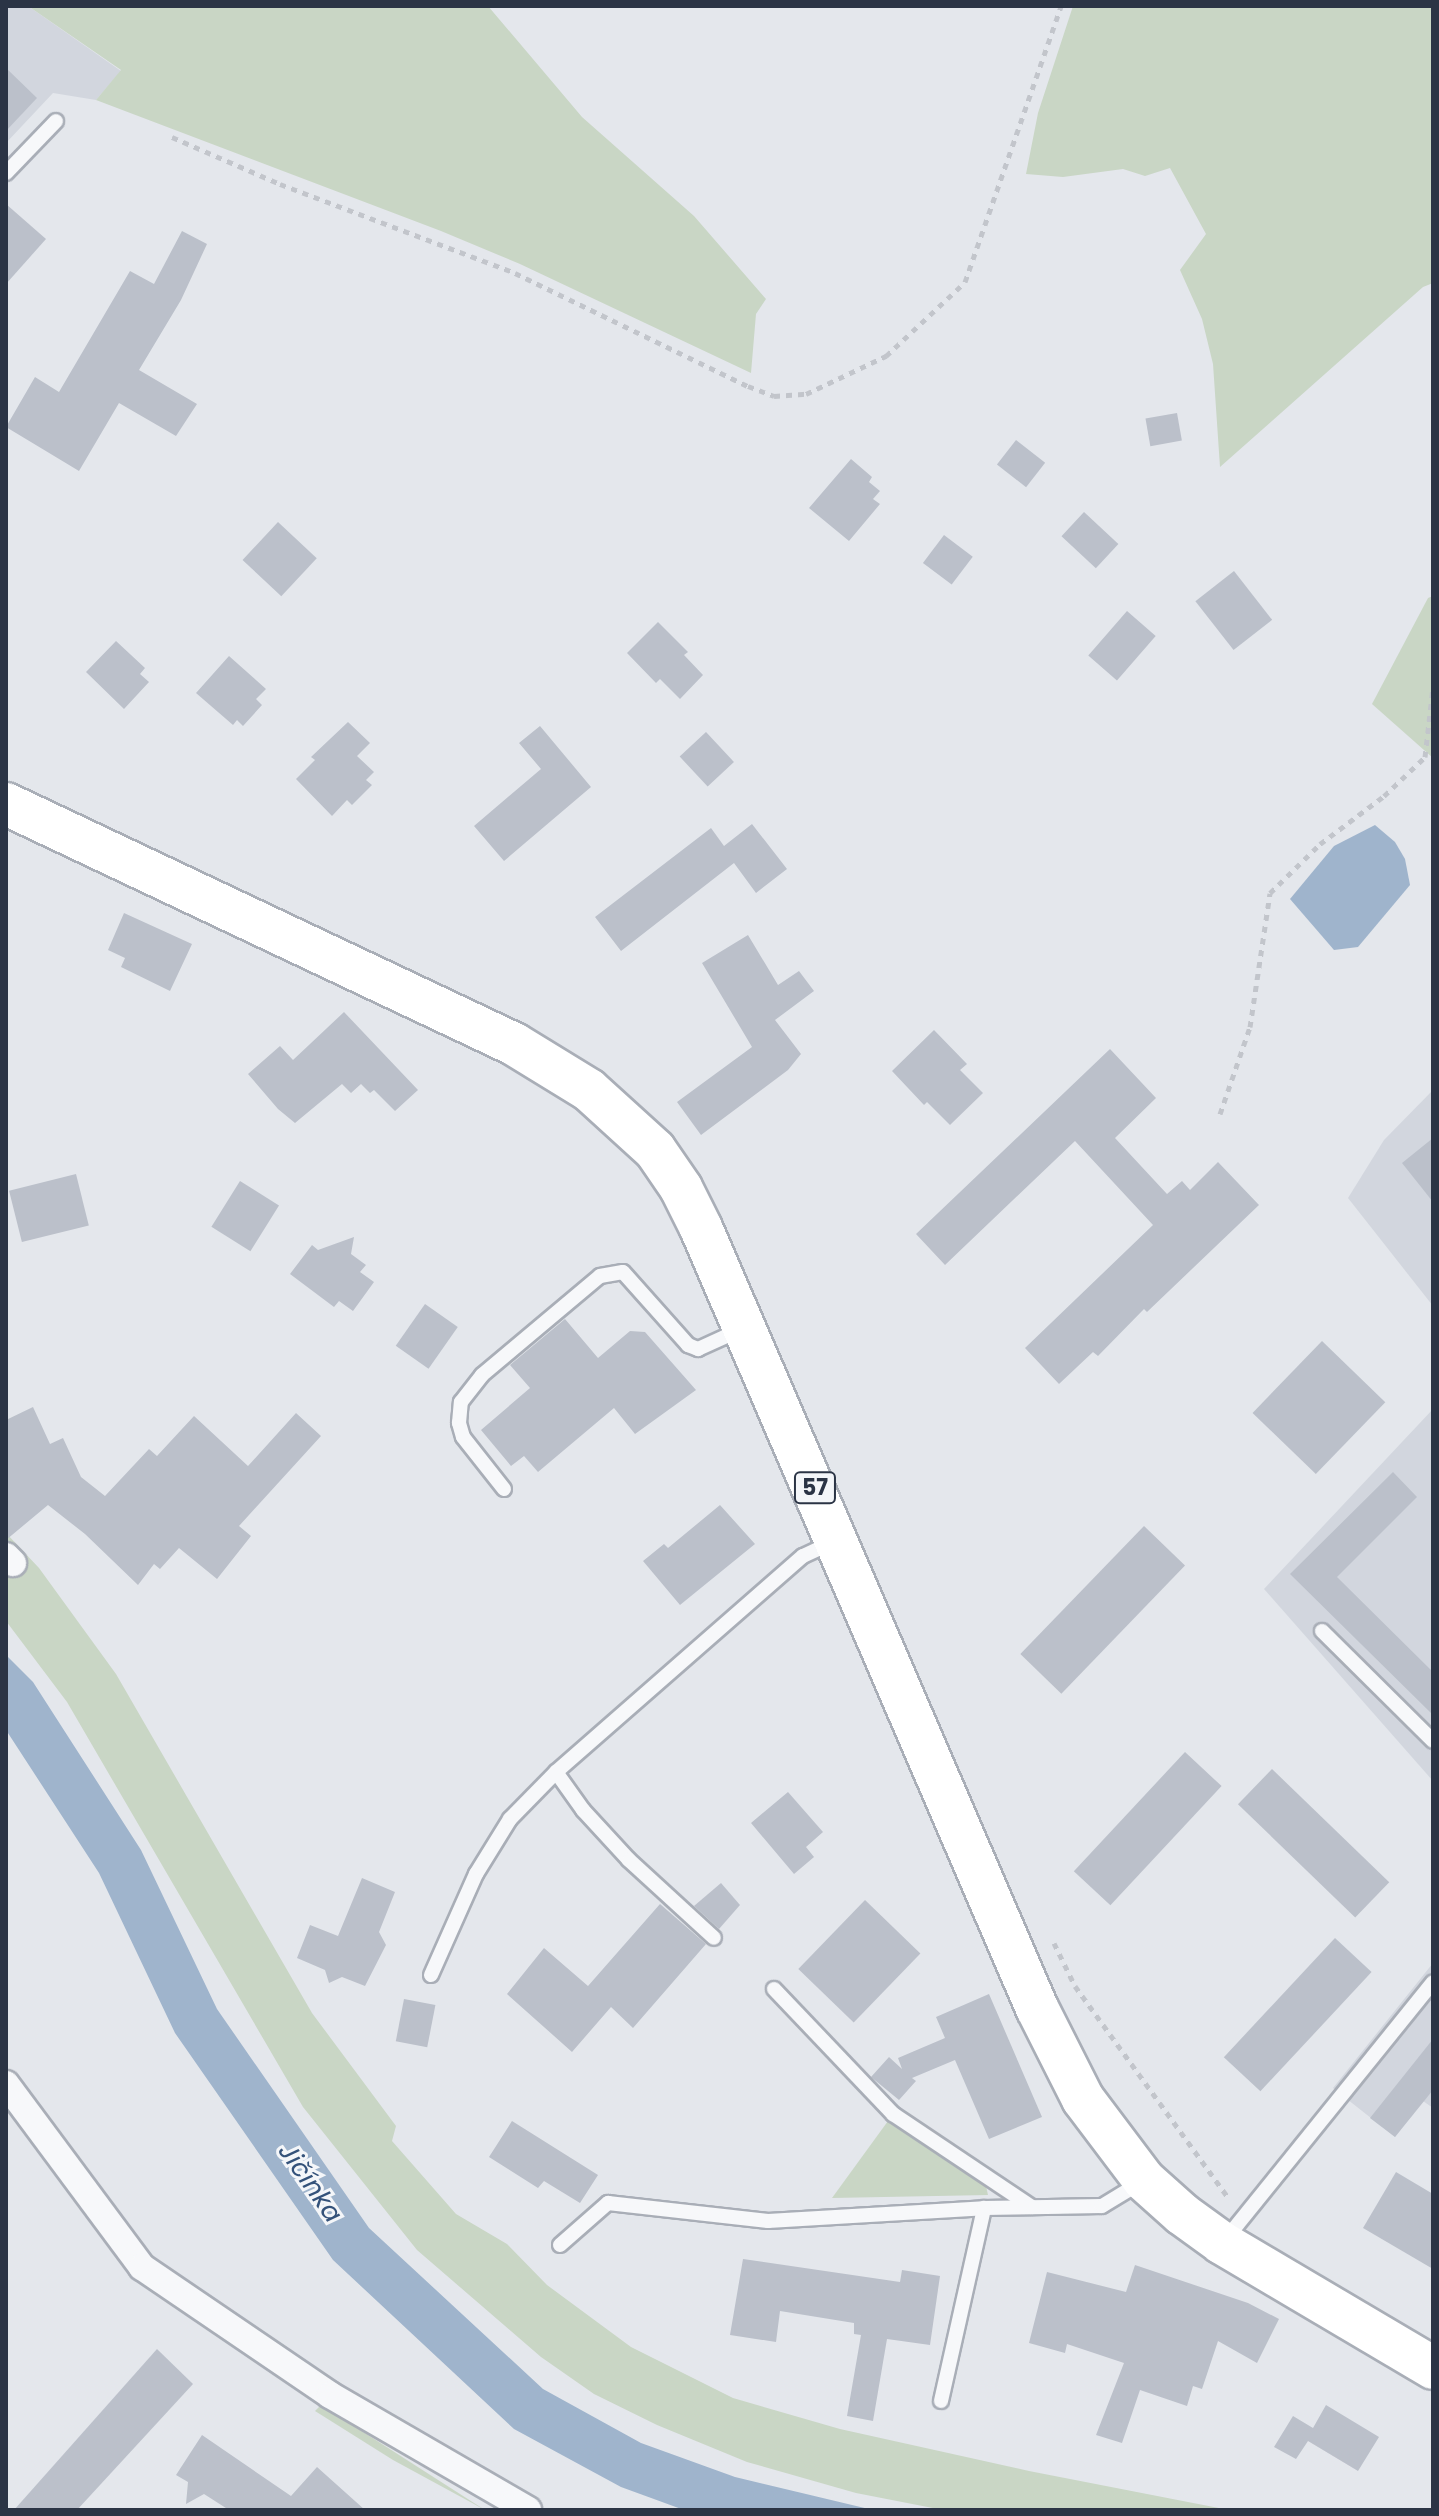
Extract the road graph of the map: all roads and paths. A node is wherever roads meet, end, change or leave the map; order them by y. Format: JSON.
{"nodes":[{"id":1,"x":1061,"y":6,"type":"edge"},
{"id":2,"x":56,"y":121,"type":"dead end"},
{"id":3,"x":172,"y":137,"type":"dead end"},
{"id":4,"x":6,"y":173,"type":"edge"},
{"id":5,"x":1433,"y":687,"type":"edge"},
{"id":6,"x":6,"y":804,"type":"edge"},
{"id":7,"x":1220,"y":1114,"type":"dead end"},
{"id":8,"x":745,"y":1327,"type":"junction"},
{"id":9,"x":504,"y":1489,"type":"dead end"},
{"id":10,"x":837,"y":1540,"type":"junction"},
{"id":11,"x":1322,"y":1631,"type":"dead end"},
{"id":12,"x":1433,"y":1741,"type":"edge"},
{"id":13,"x":556,"y":1772,"type":"junction"},
{"id":14,"x":714,"y":1938,"type":"dead end"},
{"id":15,"x":431,"y":1975,"type":"dead end"},
{"id":16,"x":1433,"y":1982,"type":"edge"},
{"id":17,"x":774,"y":1989,"type":"dead end"},
{"id":18,"x":6,"y":2084,"type":"edge"},
{"id":19,"x":1144,"y":2180,"type":"junction"},
{"id":20,"x":1032,"y":2207,"type":"junction"},
{"id":21,"x":984,"y":2208,"type":"junction"},
{"id":22,"x":1222,"y":2243,"type":"junction"},
{"id":23,"x":560,"y":2245,"type":"dead end"},
{"id":24,"x":1433,"y":2368,"type":"edge"},
{"id":25,"x":941,"y":2401,"type":"dead end"},
{"id":26,"x":528,"y":2510,"type":"edge"}],
"edges":[{"from":1,"to":3,"type":"path"},
{"from":2,"to":4,"type":"lane"},
{"from":5,"to":7,"type":"path"},
{"from":6,"to":8,"type":"main road","number":"57"},
{"from":8,"to":9,"type":"lane"},
{"from":8,"to":10,"type":"main road","number":"57"},
{"from":10,"to":13,"type":"lane"},
{"from":10,"to":19,"type":"main road","number":"57"},
{"from":11,"to":12,"type":"lane"},
{"from":13,"to":14,"type":"lane"},
{"from":13,"to":15,"type":"lane"},
{"from":16,"to":22,"type":"lane"},
{"from":17,"to":20,"type":"lane"},
{"from":18,"to":26,"type":"street"},
{"from":19,"to":20,"type":"lane"},
{"from":19,"to":22,"type":"main road","number":"57"},
{"from":20,"to":21,"type":"lane"},
{"from":21,"to":23,"type":"lane"},
{"from":21,"to":25,"type":"lane"},
{"from":22,"to":24,"type":"main road","number":"57"}]}
